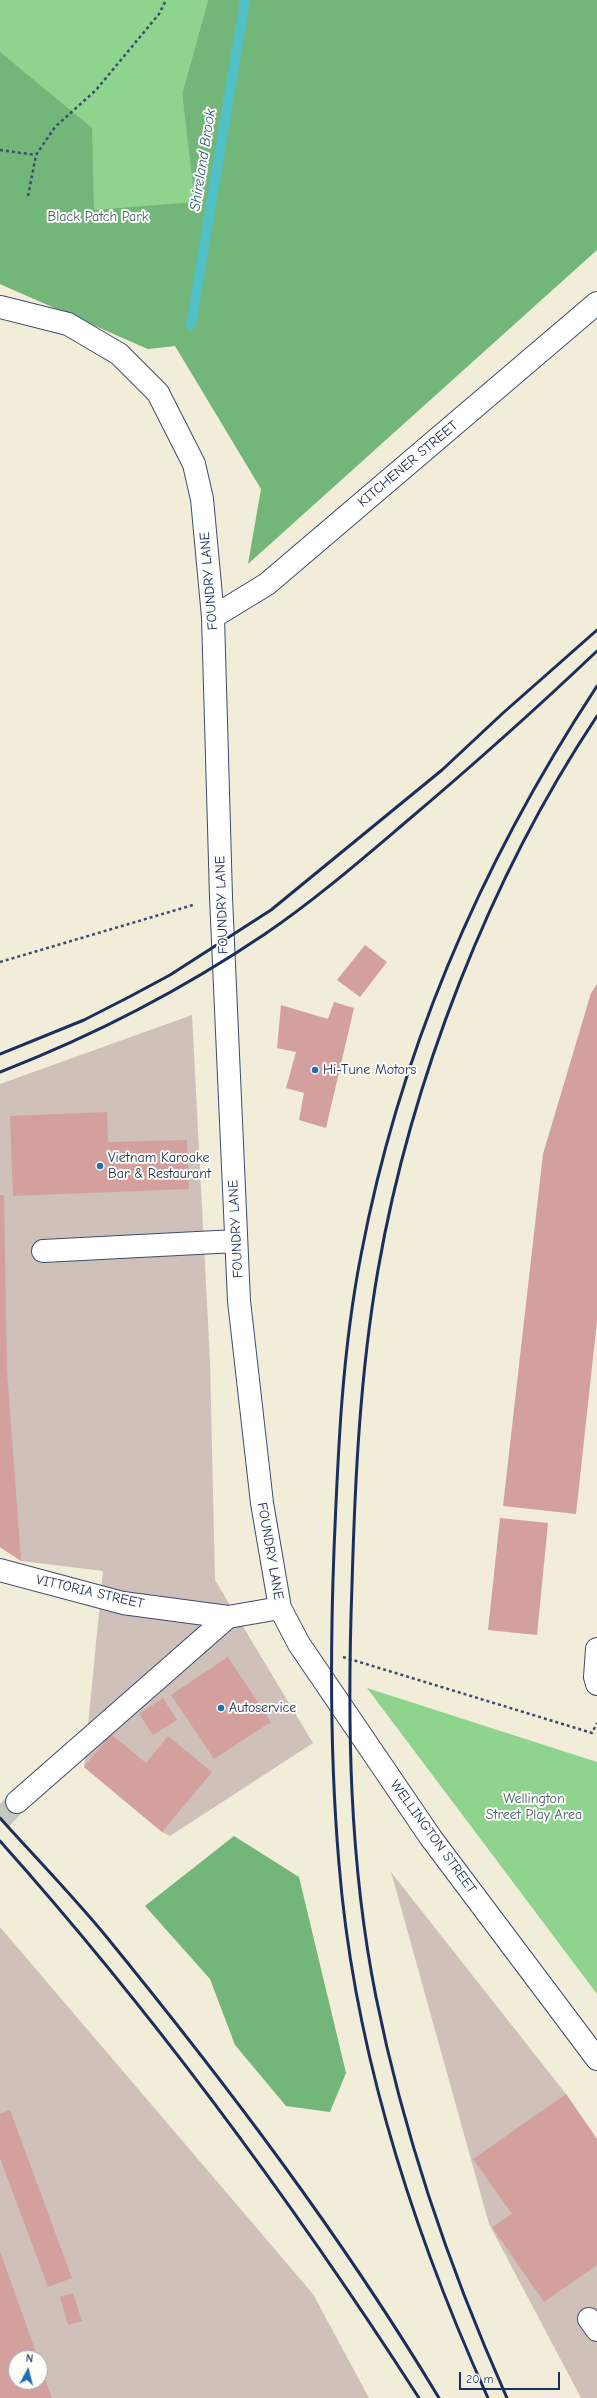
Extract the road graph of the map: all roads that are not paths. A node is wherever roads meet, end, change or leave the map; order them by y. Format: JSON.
{"nodes":[{"id":1,"x":597,"y":303,"type":"edge"},
{"id":2,"x":0,"y":307,"type":"edge"},
{"id":3,"x":213,"y":617,"type":"junction"},
{"id":4,"x":236,"y":1241,"type":"junction"},
{"id":5,"x":43,"y":1251,"type":"dead end"},
{"id":6,"x":0,"y":1570,"type":"edge"},
{"id":7,"x":280,"y":1608,"type":"junction"},
{"id":8,"x":228,"y":1617,"type":"junction"},
{"id":9,"x":597,"y":1649,"type":"edge"},
{"id":10,"x":597,"y":1684,"type":"edge"},
{"id":11,"x":17,"y":1802,"type":"tunnel mouth"},
{"id":12,"x":597,"y":2059,"type":"edge"}],
"edges":[{"from":1,"to":3,"type":"street","name":"KITCHENER STREET"},
{"from":2,"to":3,"type":"street","name":"FOUNDRY LANE"},
{"from":3,"to":4,"type":"street","name":"FOUNDRY LANE"},
{"from":4,"to":5,"type":"street"},
{"from":4,"to":7,"type":"street","name":"FOUNDRY LANE"},
{"from":6,"to":8,"type":"street","name":"VITTORIA STREET"},
{"from":7,"to":8,"type":"street"},
{"from":7,"to":12,"type":"street","name":"WELLINGTON STREET"},
{"from":8,"to":11,"type":"street"},
{"from":9,"to":10,"type":"street"}]}
